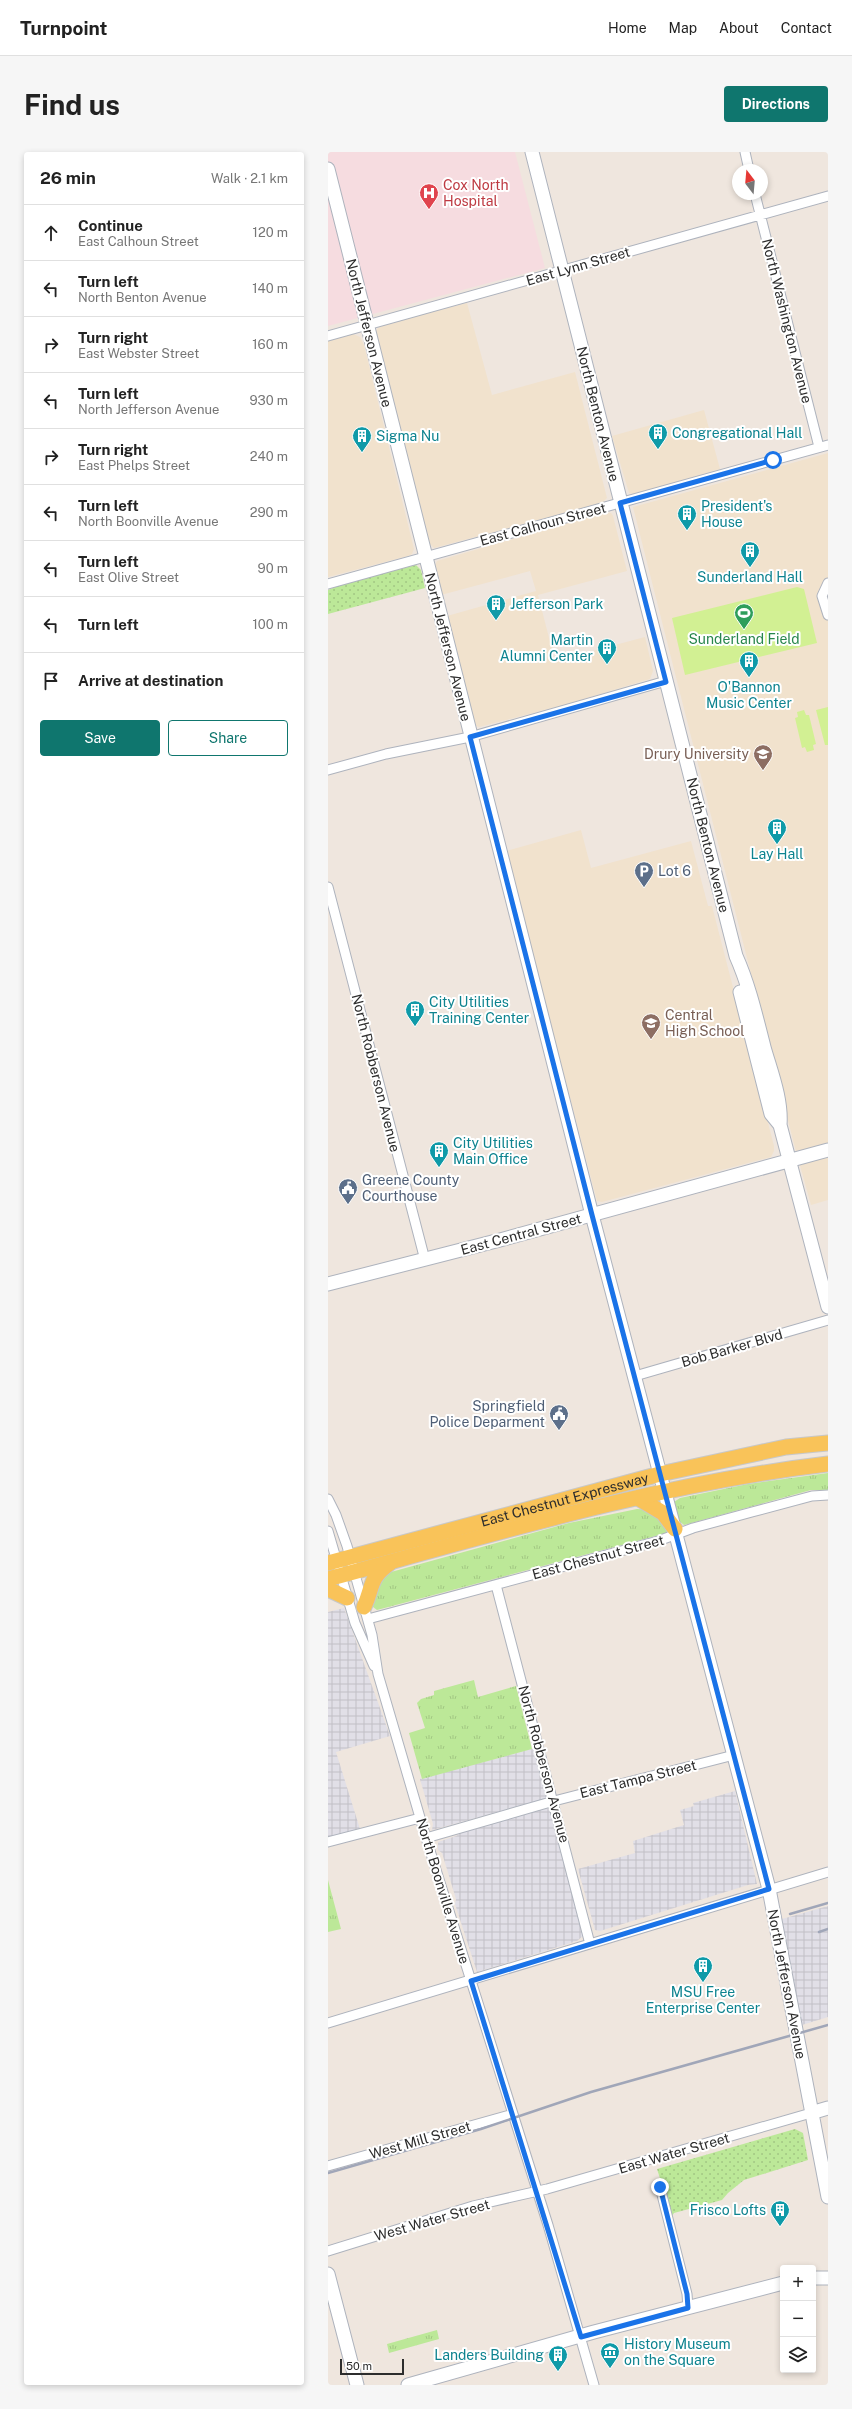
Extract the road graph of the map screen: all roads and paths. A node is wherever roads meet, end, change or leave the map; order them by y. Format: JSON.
{"nodes":[{"id":1,"x":532,"y":152,"type":"edge"},
{"id":2,"x":745,"y":152,"type":"edge"},
{"id":3,"x":748,"y":164,"type":"edge"},
{"id":4,"x":328,"y":169,"type":"edge"},
{"id":5,"x":828,"y":196,"type":"edge"},
{"id":6,"x":756,"y":200,"type":"edge"},
{"id":7,"x":760,"y":215,"type":"junction"},
{"id":8,"x":562,"y":270,"type":"junction"},
{"id":9,"x":368,"y":325,"type":"junction"},
{"id":10,"x":328,"y":336,"type":"edge"},
{"id":11,"x":824,"y":446,"type":"edge"},
{"id":12,"x":620,"y":503,"type":"junction"},
{"id":13,"x":424,"y":556,"type":"junction"},
{"id":14,"x":828,"y":583,"type":"edge"},
{"id":15,"x":328,"y":584,"type":"edge"},
{"id":16,"x":828,"y":615,"type":"edge"},
{"id":17,"x":666,"y":682,"type":"junction"},
{"id":18,"x":470,"y":737,"type":"junction"},
{"id":19,"x":328,"y":770,"type":"edge"},
{"id":20,"x":328,"y":887,"type":"edge"},
{"id":21,"x":828,"y":1150,"type":"edge"},
{"id":22,"x":789,"y":1161,"type":"junction"},
{"id":23,"x":592,"y":1215,"type":"junction"},
{"id":24,"x":425,"y":1260,"type":"junction"},
{"id":25,"x":328,"y":1284,"type":"edge"},
{"id":26,"x":828,"y":1308,"type":"edge"},
{"id":27,"x":828,"y":1320,"type":"edge"},
{"id":28,"x":635,"y":1376,"type":"junction"},
{"id":29,"x":828,"y":1443,"type":"edge"},
{"id":30,"x":828,"y":1464,"type":"edge"},
{"id":31,"x":660,"y":1474,"type":"junction"},
{"id":32,"x":665,"y":1491,"type":"junction"},
{"id":33,"x":828,"y":1495,"type":"edge"},
{"id":34,"x":638,"y":1498,"type":"junction"},
{"id":35,"x":328,"y":1500,"type":"edge"},
{"id":36,"x":328,"y":1530,"type":"edge"},
{"id":37,"x":676,"y":1532,"type":"junction"},
{"id":38,"x":338,"y":1560,"type":"edge"},
{"id":39,"x":394,"y":1561,"type":"junction"},
{"id":40,"x":341,"y":1575,"type":"edge"},
{"id":41,"x":496,"y":1585,"type":"junction"},
{"id":42,"x":328,"y":1589,"type":"edge"},
{"id":43,"x":347,"y":1598,"type":"junction"},
{"id":44,"x":366,"y":1613,"type":"junction"},
{"id":45,"x":378,"y":1674,"type":"junction"},
{"id":46,"x":734,"y":1755,"type":"junction"},
{"id":47,"x":554,"y":1800,"type":"junction"},
{"id":48,"x":420,"y":1818,"type":"junction"},
{"id":49,"x":426,"y":1838,"type":"junction"},
{"id":50,"x":328,"y":1842,"type":"edge"},
{"id":51,"x":828,"y":1872,"type":"edge"},
{"id":52,"x":769,"y":1889,"type":"junction"},
{"id":53,"x":590,"y":1944,"type":"junction"},
{"id":54,"x":471,"y":1981,"type":"junction"},
{"id":55,"x":328,"y":2023,"type":"edge"},
{"id":56,"x":828,"y":2108,"type":"edge"},
{"id":57,"x":513,"y":2114,"type":"junction"},
{"id":58,"x":811,"y":2114,"type":"junction"},
{"id":59,"x":328,"y":2166,"type":"edge"},
{"id":60,"x":660,"y":2187,"type":"dead end"},
{"id":61,"x":537,"y":2191,"type":"junction"},
{"id":62,"x":828,"y":2197,"type":"edge"},
{"id":63,"x":328,"y":2251,"type":"edge"},
{"id":64,"x":328,"y":2274,"type":"edge"},
{"id":65,"x":816,"y":2278,"type":"edge"},
{"id":66,"x":828,"y":2278,"type":"edge"},
{"id":67,"x":780,"y":2284,"type":"edge"},
{"id":68,"x":688,"y":2308,"type":"junction"},
{"id":69,"x":581,"y":2337,"type":"junction"},
{"id":70,"x":358,"y":2385,"type":"edge"},
{"id":71,"x":408,"y":2385,"type":"edge"},
{"id":72,"x":594,"y":2385,"type":"edge"}],
"edges":[{"from":1,"to":8,"type":"main road","name":"North Benton Avenue"},
{"from":2,"to":3,"type":"street"},
{"from":4,"to":9,"type":"main road","name":"North Jefferson Avenue"},
{"from":5,"to":7,"type":"street","name":"East Lynn Street"},
{"from":6,"to":7,"type":"street","name":"North Washington Avenue"},
{"from":7,"to":8,"type":"street","name":"East Lynn Street"},
{"from":7,"to":11,"type":"street","name":"North Washington Avenue"},
{"from":8,"to":9,"type":"street","name":"East Lynn Street"},
{"from":8,"to":12,"type":"main road","name":"North Benton Avenue"},
{"from":9,"to":10,"type":"street","name":"East Lynn Street"},
{"from":9,"to":13,"type":"main road","name":"North Jefferson Avenue"},
{"from":11,"to":12,"type":"street","name":"East Calhoun Street"},
{"from":12,"to":13,"type":"street","name":"East Calhoun Street"},
{"from":12,"to":17,"type":"main road","name":"North Benton Avenue"},
{"from":13,"to":15,"type":"street","name":"East Calhoun Street"},
{"from":13,"to":18,"type":"main road","name":"North Jefferson Avenue"},
{"from":14,"to":16,"type":"street"},
{"from":17,"to":18,"type":"street"},
{"from":17,"to":22,"type":"main road","name":"North Benton Avenue"},
{"from":18,"to":19,"type":"street"},
{"from":18,"to":23,"type":"main road","name":"North Jefferson Avenue"},
{"from":20,"to":24,"type":"street","name":"North Robberson Avenue"},
{"from":21,"to":22,"type":"main road","name":"East Central Street"},
{"from":22,"to":23,"type":"main road","name":"East Central Street"},
{"from":22,"to":26,"type":"main road","name":"North Benton Avenue"},
{"from":23,"to":24,"type":"main road","name":"East Central Street"},
{"from":23,"to":28,"type":"main road","name":"North Jefferson Avenue"},
{"from":24,"to":25,"type":"main road","name":"East Central Street"},
{"from":27,"to":28,"type":"street","name":"Bob Barker Blvd"},
{"from":28,"to":31,"type":"main road","name":"North Jefferson Avenue"},
{"from":29,"to":31,"type":"main road","name":"East Chestnut Expressway"},
{"from":30,"to":32,"type":"main road","name":"East Chestnut Expressway"},
{"from":31,"to":32,"type":"main road","name":"North Jefferson Avenue"},
{"from":31,"to":38,"type":"main road","name":"East Chestnut Expressway"},
{"from":32,"to":34,"type":"main road","name":"East Chestnut Expressway"},
{"from":32,"to":37,"type":"main road","name":"North Jefferson Avenue"},
{"from":33,"to":37,"type":"street","name":"East Chestnut Street"},
{"from":34,"to":37,"type":"main road"},
{"from":34,"to":39,"type":"main road","name":"East Chestnut Expressway"},
{"from":35,"to":38,"type":"street","name":"North Boonville Avenue"},
{"from":36,"to":38,"type":"street","name":"North Boonville Avenue"},
{"from":37,"to":41,"type":"street","name":"East Chestnut Street"},
{"from":37,"to":46,"type":"main road","name":"North Jefferson Avenue"},
{"from":38,"to":40,"type":"street","name":"North Boonville Avenue"},
{"from":38,"to":40,"type":"street","name":"North Boonville Avenue"},
{"from":39,"to":40,"type":"main road","name":"East Chestnut Expressway"},
{"from":39,"to":44,"type":"main road"},
{"from":40,"to":43,"type":"street","name":"North Boonville Avenue"},
{"from":40,"to":44,"type":"street","name":"North Boonville Avenue"},
{"from":41,"to":44,"type":"street","name":"East Chestnut Street"},
{"from":41,"to":47,"type":"street","name":"North Robberson Avenue"},
{"from":42,"to":43,"type":"main road"},
{"from":43,"to":45,"type":"street","name":"North Boonville Avenue"},
{"from":44,"to":45,"type":"street","name":"North Boonville Avenue"},
{"from":45,"to":48,"type":"street","name":"North Boonville Avenue"},
{"from":46,"to":47,"type":"street","name":"East Tampa Street"},
{"from":46,"to":52,"type":"main road","name":"North Jefferson Avenue"},
{"from":47,"to":49,"type":"street","name":"East Tampa Street"},
{"from":47,"to":53,"type":"street","name":"North Robberson Avenue"},
{"from":48,"to":49,"type":"street","name":"North Boonville Avenue"},
{"from":48,"to":50,"type":"street"},
{"from":49,"to":54,"type":"street","name":"North Boonville Avenue"},
{"from":51,"to":52,"type":"street"},
{"from":52,"to":53,"type":"street"},
{"from":52,"to":58,"type":"main road","name":"North Jefferson Avenue"},
{"from":53,"to":54,"type":"street"},
{"from":54,"to":55,"type":"street"},
{"from":54,"to":57,"type":"street","name":"North Boonville Avenue"},
{"from":56,"to":58,"type":"main road"},
{"from":57,"to":59,"type":"street","name":"West Mill Street"},
{"from":57,"to":61,"type":"street","name":"North Boonville Avenue"},
{"from":58,"to":61,"type":"street","name":"East Water Street"},
{"from":58,"to":62,"type":"main road","name":"North Jefferson Avenue"},
{"from":60,"to":68,"type":"street"},
{"from":61,"to":63,"type":"street","name":"West Water Street"},
{"from":61,"to":69,"type":"street","name":"North Boonville Avenue"},
{"from":64,"to":70,"type":"main road"},
{"from":65,"to":66,"type":"main road"},
{"from":67,"to":68,"type":"main road"},
{"from":68,"to":69,"type":"main road"},
{"from":69,"to":71,"type":"main road"},
{"from":69,"to":72,"type":"street","name":"North Boonville Avenue"}]}
